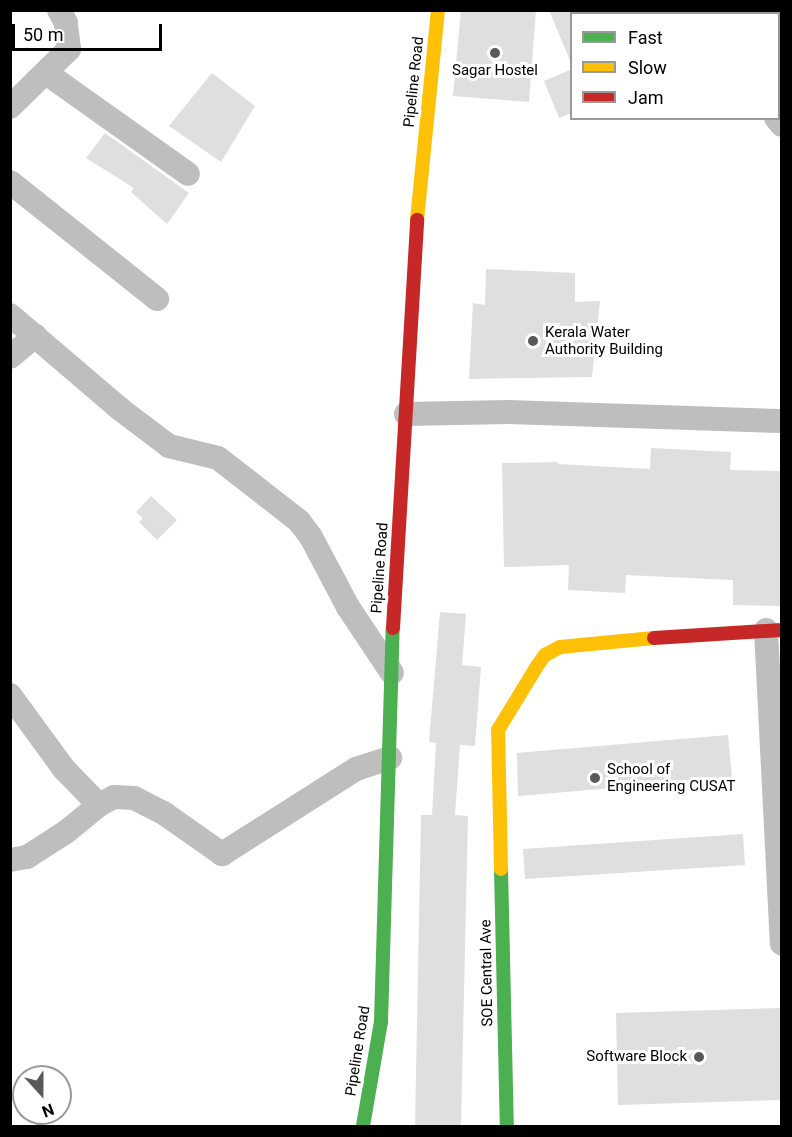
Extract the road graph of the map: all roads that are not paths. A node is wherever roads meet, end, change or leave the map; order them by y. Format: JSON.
{"nodes":[{"id":1,"x":59,"y":10,"type":"edge"},
{"id":2,"x":438,"y":10,"type":"edge"},
{"id":3,"x":46,"y":73,"type":"junction"},
{"id":4,"x":10,"y":107,"type":"edge"},
{"id":5,"x":188,"y":174,"type":"dead end"},
{"id":6,"x":10,"y":182,"type":"edge"},
{"id":7,"x":157,"y":299,"type":"dead end"},
{"id":8,"x":10,"y":315,"type":"edge"},
{"id":9,"x":35,"y":336,"type":"junction"},
{"id":10,"x":10,"y":357,"type":"edge"},
{"id":11,"x":406,"y":414,"type":"junction"},
{"id":12,"x":782,"y":421,"type":"edge"},
{"id":13,"x":774,"y":630,"type":"edge"},
{"id":14,"x":392,"y":673,"type":"junction"},
{"id":15,"x":10,"y":695,"type":"edge"},
{"id":16,"x":390,"y":759,"type":"junction"},
{"id":17,"x":91,"y":811,"type":"junction"},
{"id":18,"x":10,"y":860,"type":"edge"},
{"id":19,"x":782,"y":944,"type":"edge"},
{"id":20,"x":363,"y":1126,"type":"edge"},
{"id":21,"x":507,"y":1126,"type":"edge"}],
"edges":[{"from":1,"to":3,"type":"street"},
{"from":2,"to":11,"type":"street","name":"Pipeline Road"},
{"from":3,"to":4,"type":"street"},
{"from":3,"to":5,"type":"street"},
{"from":6,"to":7,"type":"street"},
{"from":8,"to":9,"type":"street"},
{"from":9,"to":10,"type":"street"},
{"from":9,"to":14,"type":"street"},
{"from":11,"to":12,"type":"street"},
{"from":11,"to":14,"type":"street","name":"Pipeline Road"},
{"from":13,"to":19,"type":"street"},
{"from":13,"to":21,"type":"street","name":"SOE Central Ave"},
{"from":14,"to":16,"type":"street","name":"Pipeline Road"},
{"from":15,"to":17,"type":"street"},
{"from":16,"to":17,"type":"street"},
{"from":16,"to":20,"type":"street","name":"Pipeline Road"},
{"from":17,"to":18,"type":"street"}]}
